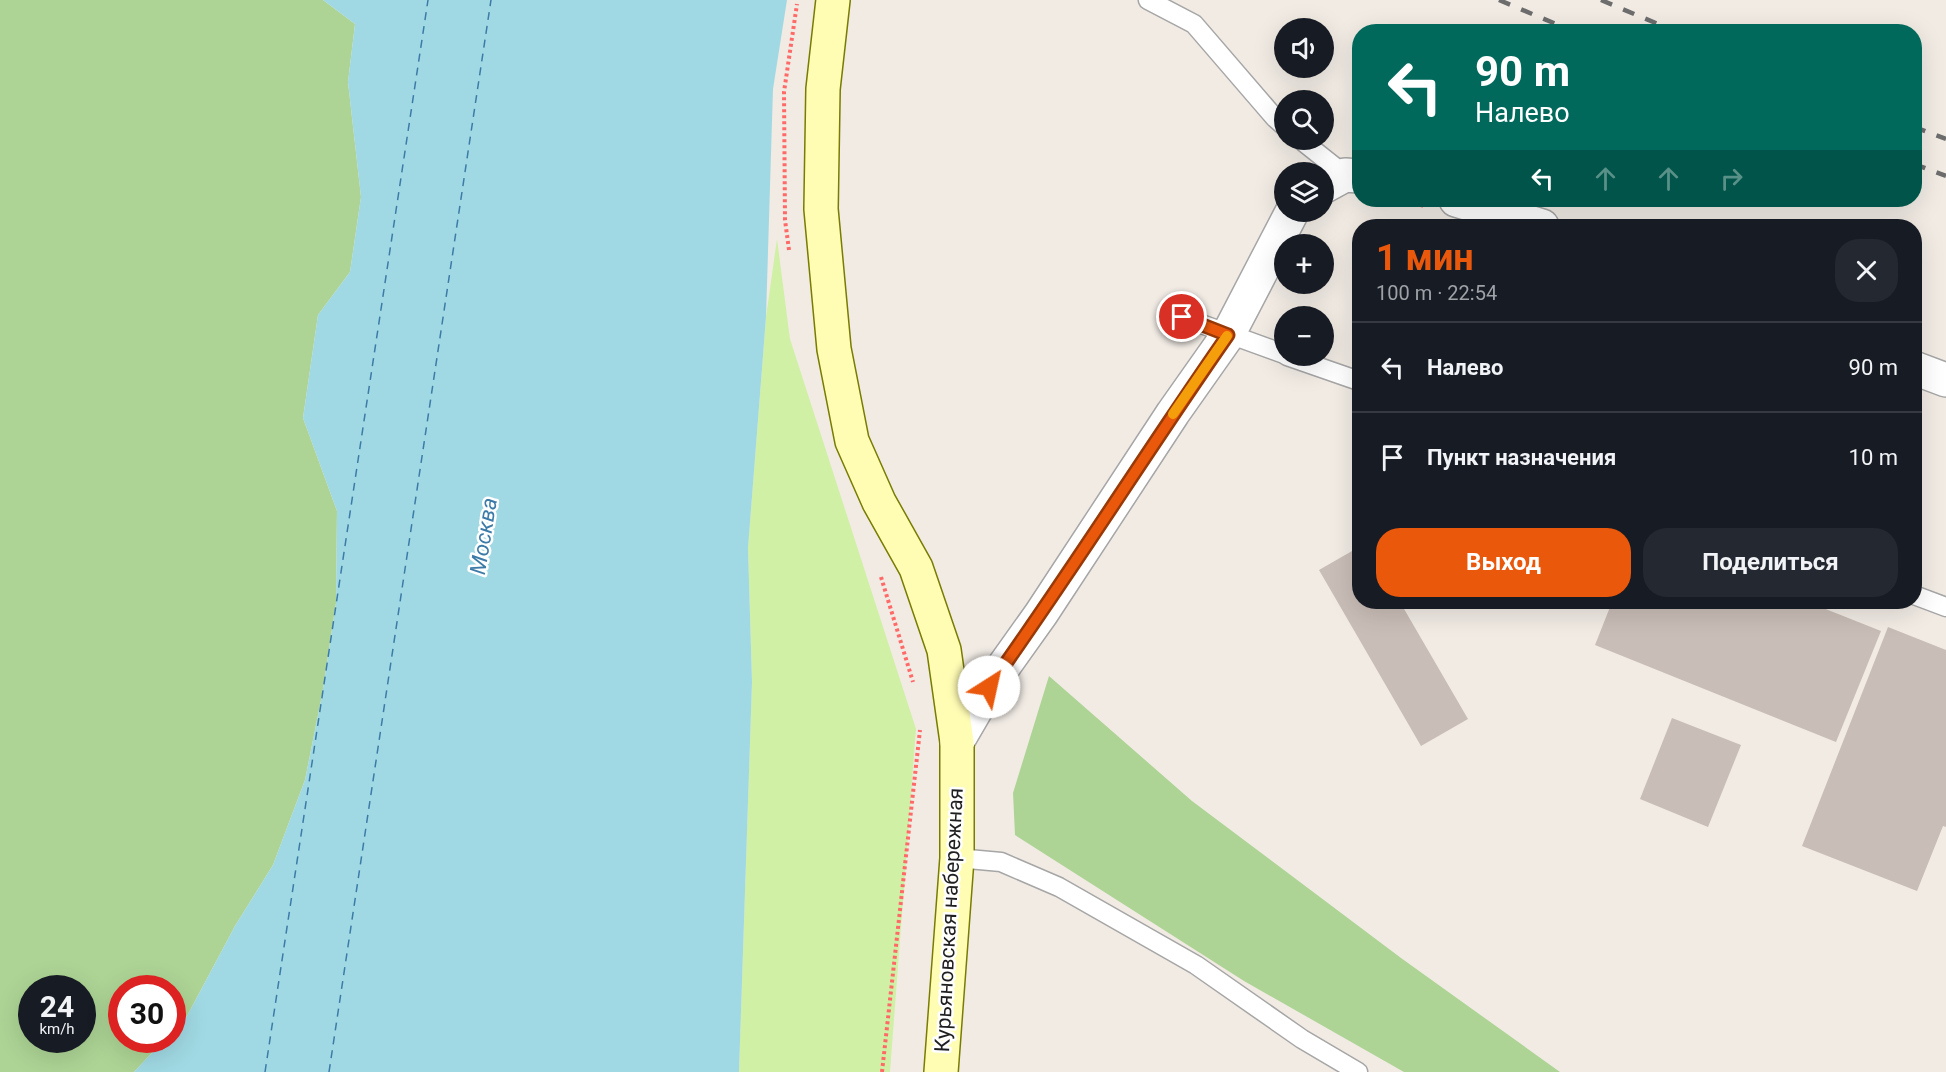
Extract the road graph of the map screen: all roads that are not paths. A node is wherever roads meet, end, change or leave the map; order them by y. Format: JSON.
{"nodes":[{"id":1,"x":834,"y":0,"type":"edge"},
{"id":2,"x":1148,"y":0,"type":"edge"},
{"id":3,"x":1274,"y":117,"type":"edge"},
{"id":4,"x":1312,"y":150,"type":"edge"},
{"id":5,"x":1342,"y":179,"type":"edge"},
{"id":6,"x":1479,"y":207,"type":"edge"},
{"id":7,"x":1519,"y":219,"type":"edge"},
{"id":8,"x":1287,"y":222,"type":"edge"},
{"id":9,"x":1182,"y":317,"type":"dead end"},
{"id":10,"x":1228,"y":335,"type":"junction"},
{"id":11,"x":1274,"y":351,"type":"edge"},
{"id":12,"x":1317,"y":366,"type":"edge"},
{"id":13,"x":1922,"y":371,"type":"edge"},
{"id":14,"x":1352,"y":379,"type":"edge"},
{"id":15,"x":1946,"y":380,"type":"edge"},
{"id":16,"x":1922,"y":598,"type":"edge"},
{"id":17,"x":1946,"y":607,"type":"edge"},
{"id":18,"x":957,"y":741,"type":"junction"},
{"id":19,"x":957,"y":858,"type":"junction"},
{"id":20,"x":941,"y":1072,"type":"edge"},
{"id":21,"x":1359,"y":1072,"type":"edge"}],
"edges":[{"from":1,"to":18,"type":"main road","name":"Курьяновская набережная"},
{"from":2,"to":3,"type":"lane"},
{"from":4,"to":5,"type":"lane"},
{"from":6,"to":7,"type":"street"},
{"from":8,"to":10,"type":"street"},
{"from":9,"to":10,"type":"lane"},
{"from":10,"to":11,"type":"lane"},
{"from":10,"to":18,"type":"street"},
{"from":12,"to":14,"type":"lane"},
{"from":13,"to":15,"type":"street"},
{"from":16,"to":17,"type":"lane"},
{"from":18,"to":19,"type":"main road","name":"Курьяновская набережная"},
{"from":19,"to":20,"type":"main road","name":"Курьяновская набережная"},
{"from":19,"to":21,"type":"lane"}]}
